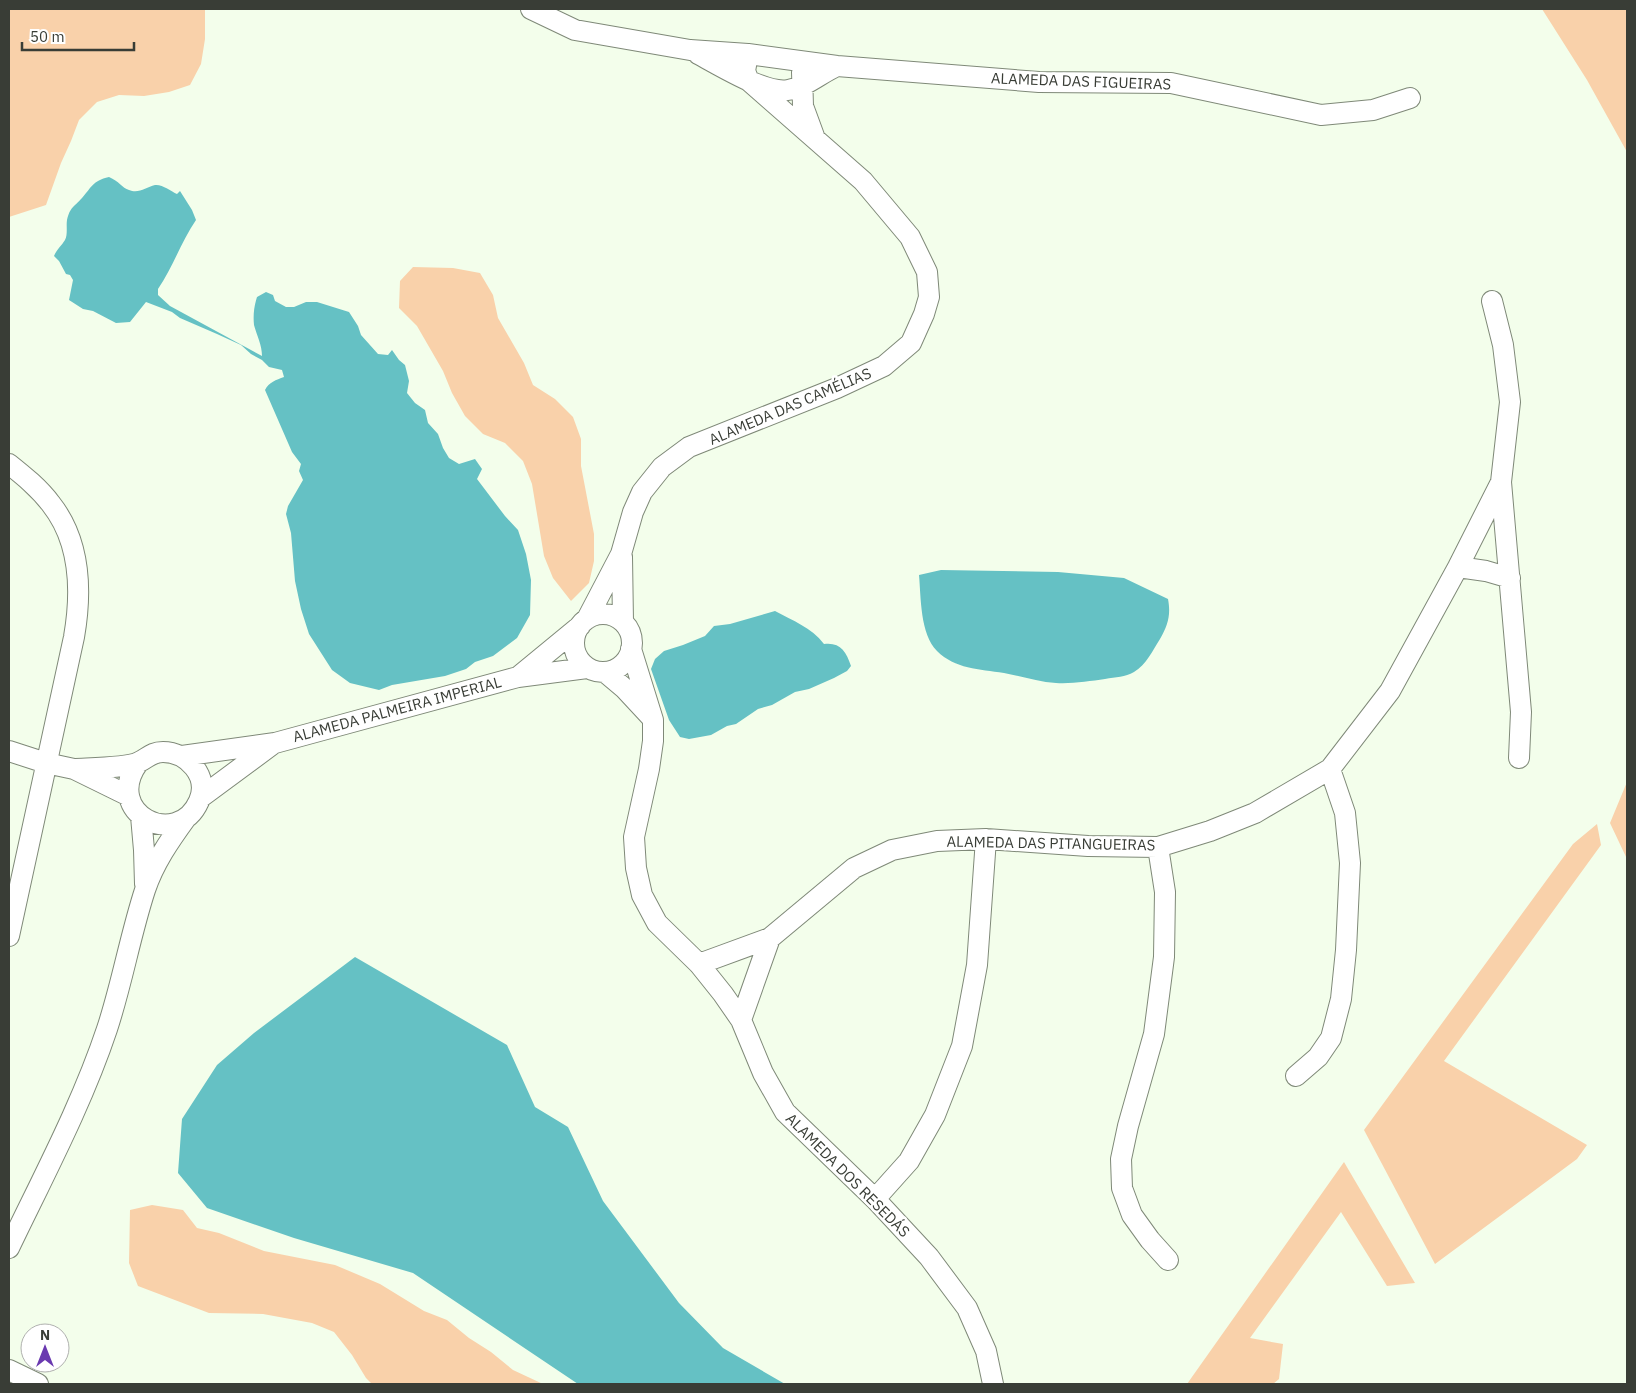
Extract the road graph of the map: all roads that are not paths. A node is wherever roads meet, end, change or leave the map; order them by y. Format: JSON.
{"nodes":[{"id":1,"x":531,"y":9,"type":"edge"},
{"id":2,"x":690,"y":50,"type":"junction"},
{"id":3,"x":748,"y":54,"type":"junction"},
{"id":4,"x":801,"y":62,"type":"junction"},
{"id":5,"x":837,"y":66,"type":"junction"},
{"id":6,"x":749,"y":81,"type":"junction"},
{"id":7,"x":803,"y":84,"type":"junction"},
{"id":8,"x":1410,"y":98,"type":"dead end"},
{"id":9,"x":814,"y":138,"type":"junction"},
{"id":10,"x":1492,"y":301,"type":"dead end"},
{"id":11,"x":9,"y":464,"type":"edge"},
{"id":12,"x":1502,"y":482,"type":"junction"},
{"id":13,"x":622,"y":554,"type":"junction"},
{"id":14,"x":1458,"y":567,"type":"junction"},
{"id":15,"x":1510,"y":578,"type":"junction"},
{"id":16,"x":623,"y":622,"type":"junction"},
{"id":17,"x":583,"y":623,"type":"junction"},
{"id":18,"x":631,"y":648,"type":"junction"},
{"id":19,"x":596,"y":670,"type":"junction"},
{"id":20,"x":518,"y":676,"type":"junction"},
{"id":21,"x":653,"y":720,"type":"junction"},
{"id":22,"x":276,"y":742,"type":"junction"},
{"id":23,"x":10,"y":752,"type":"edge"},
{"id":24,"x":182,"y":756,"type":"junction"},
{"id":25,"x":1519,"y":758,"type":"dead end"},
{"id":26,"x":46,"y":763,"type":"junction"},
{"id":27,"x":138,"y":763,"type":"junction"},
{"id":28,"x":74,"y":769,"type":"junction"},
{"id":29,"x":1330,"y":769,"type":"junction"},
{"id":30,"x":128,"y":796,"type":"junction"},
{"id":31,"x":200,"y":798,"type":"junction"},
{"id":32,"x":141,"y":816,"type":"junction"},
{"id":33,"x":186,"y":818,"type":"junction"},
{"id":34,"x":986,"y":839,"type":"junction"},
{"id":35,"x":1158,"y":847,"type":"junction"},
{"id":36,"x":146,"y":889,"type":"junction"},
{"id":37,"x":9,"y":936,"type":"edge"},
{"id":38,"x":770,"y":938,"type":"junction"},
{"id":39,"x":698,"y":964,"type":"junction"},
{"id":40,"x":741,"y":1020,"type":"junction"},
{"id":41,"x":1296,"y":1076,"type":"dead end"},
{"id":42,"x":875,"y":1199,"type":"junction"},
{"id":43,"x":9,"y":1248,"type":"edge"},
{"id":44,"x":1168,"y":1260,"type":"dead end"},
{"id":45,"x":9,"y":1370,"type":"edge"},
{"id":46,"x":38,"y":1384,"type":"edge"},
{"id":47,"x":994,"y":1384,"type":"edge"}],
"edges":[{"from":1,"to":2,"type":"street"},
{"from":2,"to":3,"type":"street"},
{"from":2,"to":6,"type":"street"},
{"from":3,"to":4,"type":"street","name":"ALAMEDA DAS FIGUEIRAS"},
{"from":3,"to":6,"type":"street"},
{"from":4,"to":5,"type":"street","name":"ALAMEDA DAS FIGUEIRAS"},
{"from":4,"to":7,"type":"street"},
{"from":5,"to":7,"type":"street"},
{"from":5,"to":8,"type":"street","name":"ALAMEDA DAS FIGUEIRAS"},
{"from":6,"to":7,"type":"street"},
{"from":6,"to":9,"type":"street","name":"ALAMEDA DAS CAMÉLIAS"},
{"from":7,"to":9,"type":"street"},
{"from":9,"to":13,"type":"street","name":"ALAMEDA DAS CAMÉLIAS"},
{"from":10,"to":12,"type":"street"},
{"from":11,"to":26,"type":"street"},
{"from":12,"to":14,"type":"street","name":"ALAMEDA DAS PITANGUEIRAS"},
{"from":12,"to":15,"type":"street"},
{"from":13,"to":16,"type":"street"},
{"from":13,"to":17,"type":"street"},
{"from":14,"to":15,"type":"street"},
{"from":14,"to":29,"type":"street","name":"ALAMEDA DAS PITANGUEIRAS"},
{"from":15,"to":25,"type":"street"},
{"from":16,"to":17,"type":"street"},
{"from":16,"to":18,"type":"street"},
{"from":17,"to":19,"type":"street"},
{"from":17,"to":20,"type":"street"},
{"from":18,"to":19,"type":"street"},
{"from":18,"to":21,"type":"street","name":"ALAMEDA DOS RESEDÁS"},
{"from":19,"to":20,"type":"street"},
{"from":19,"to":21,"type":"street"},
{"from":20,"to":22,"type":"street","name":"ALAMEDA PALMEIRA IMPERIAL"},
{"from":21,"to":39,"type":"street","name":"ALAMEDA DOS RESEDÁS"},
{"from":22,"to":24,"type":"street"},
{"from":22,"to":31,"type":"street"},
{"from":23,"to":26,"type":"street"},
{"from":24,"to":27,"type":"street"},
{"from":24,"to":31,"type":"street"},
{"from":26,"to":28,"type":"street"},
{"from":26,"to":37,"type":"street"},
{"from":27,"to":28,"type":"street"},
{"from":27,"to":30,"type":"street"},
{"from":28,"to":30,"type":"street"},
{"from":29,"to":35,"type":"street","name":"ALAMEDA DAS PITANGUEIRAS"},
{"from":29,"to":41,"type":"street"},
{"from":30,"to":32,"type":"street"},
{"from":31,"to":33,"type":"street"},
{"from":32,"to":33,"type":"street"},
{"from":32,"to":36,"type":"street"},
{"from":33,"to":36,"type":"street"},
{"from":34,"to":35,"type":"street","name":"ALAMEDA DAS PITANGUEIRAS"},
{"from":34,"to":38,"type":"street","name":"ALAMEDA DAS PITANGUEIRAS"},
{"from":34,"to":42,"type":"street"},
{"from":35,"to":44,"type":"street"},
{"from":36,"to":43,"type":"street"},
{"from":38,"to":39,"type":"street","name":"ALAMEDA DAS PITANGUEIRAS"},
{"from":38,"to":40,"type":"street"},
{"from":39,"to":40,"type":"street","name":"ALAMEDA DOS RESEDÁS"},
{"from":40,"to":42,"type":"street","name":"ALAMEDA DOS RESEDÁS"},
{"from":42,"to":47,"type":"street","name":"ALAMEDA DOS RESEDÁS"},
{"from":45,"to":46,"type":"street"}]}
